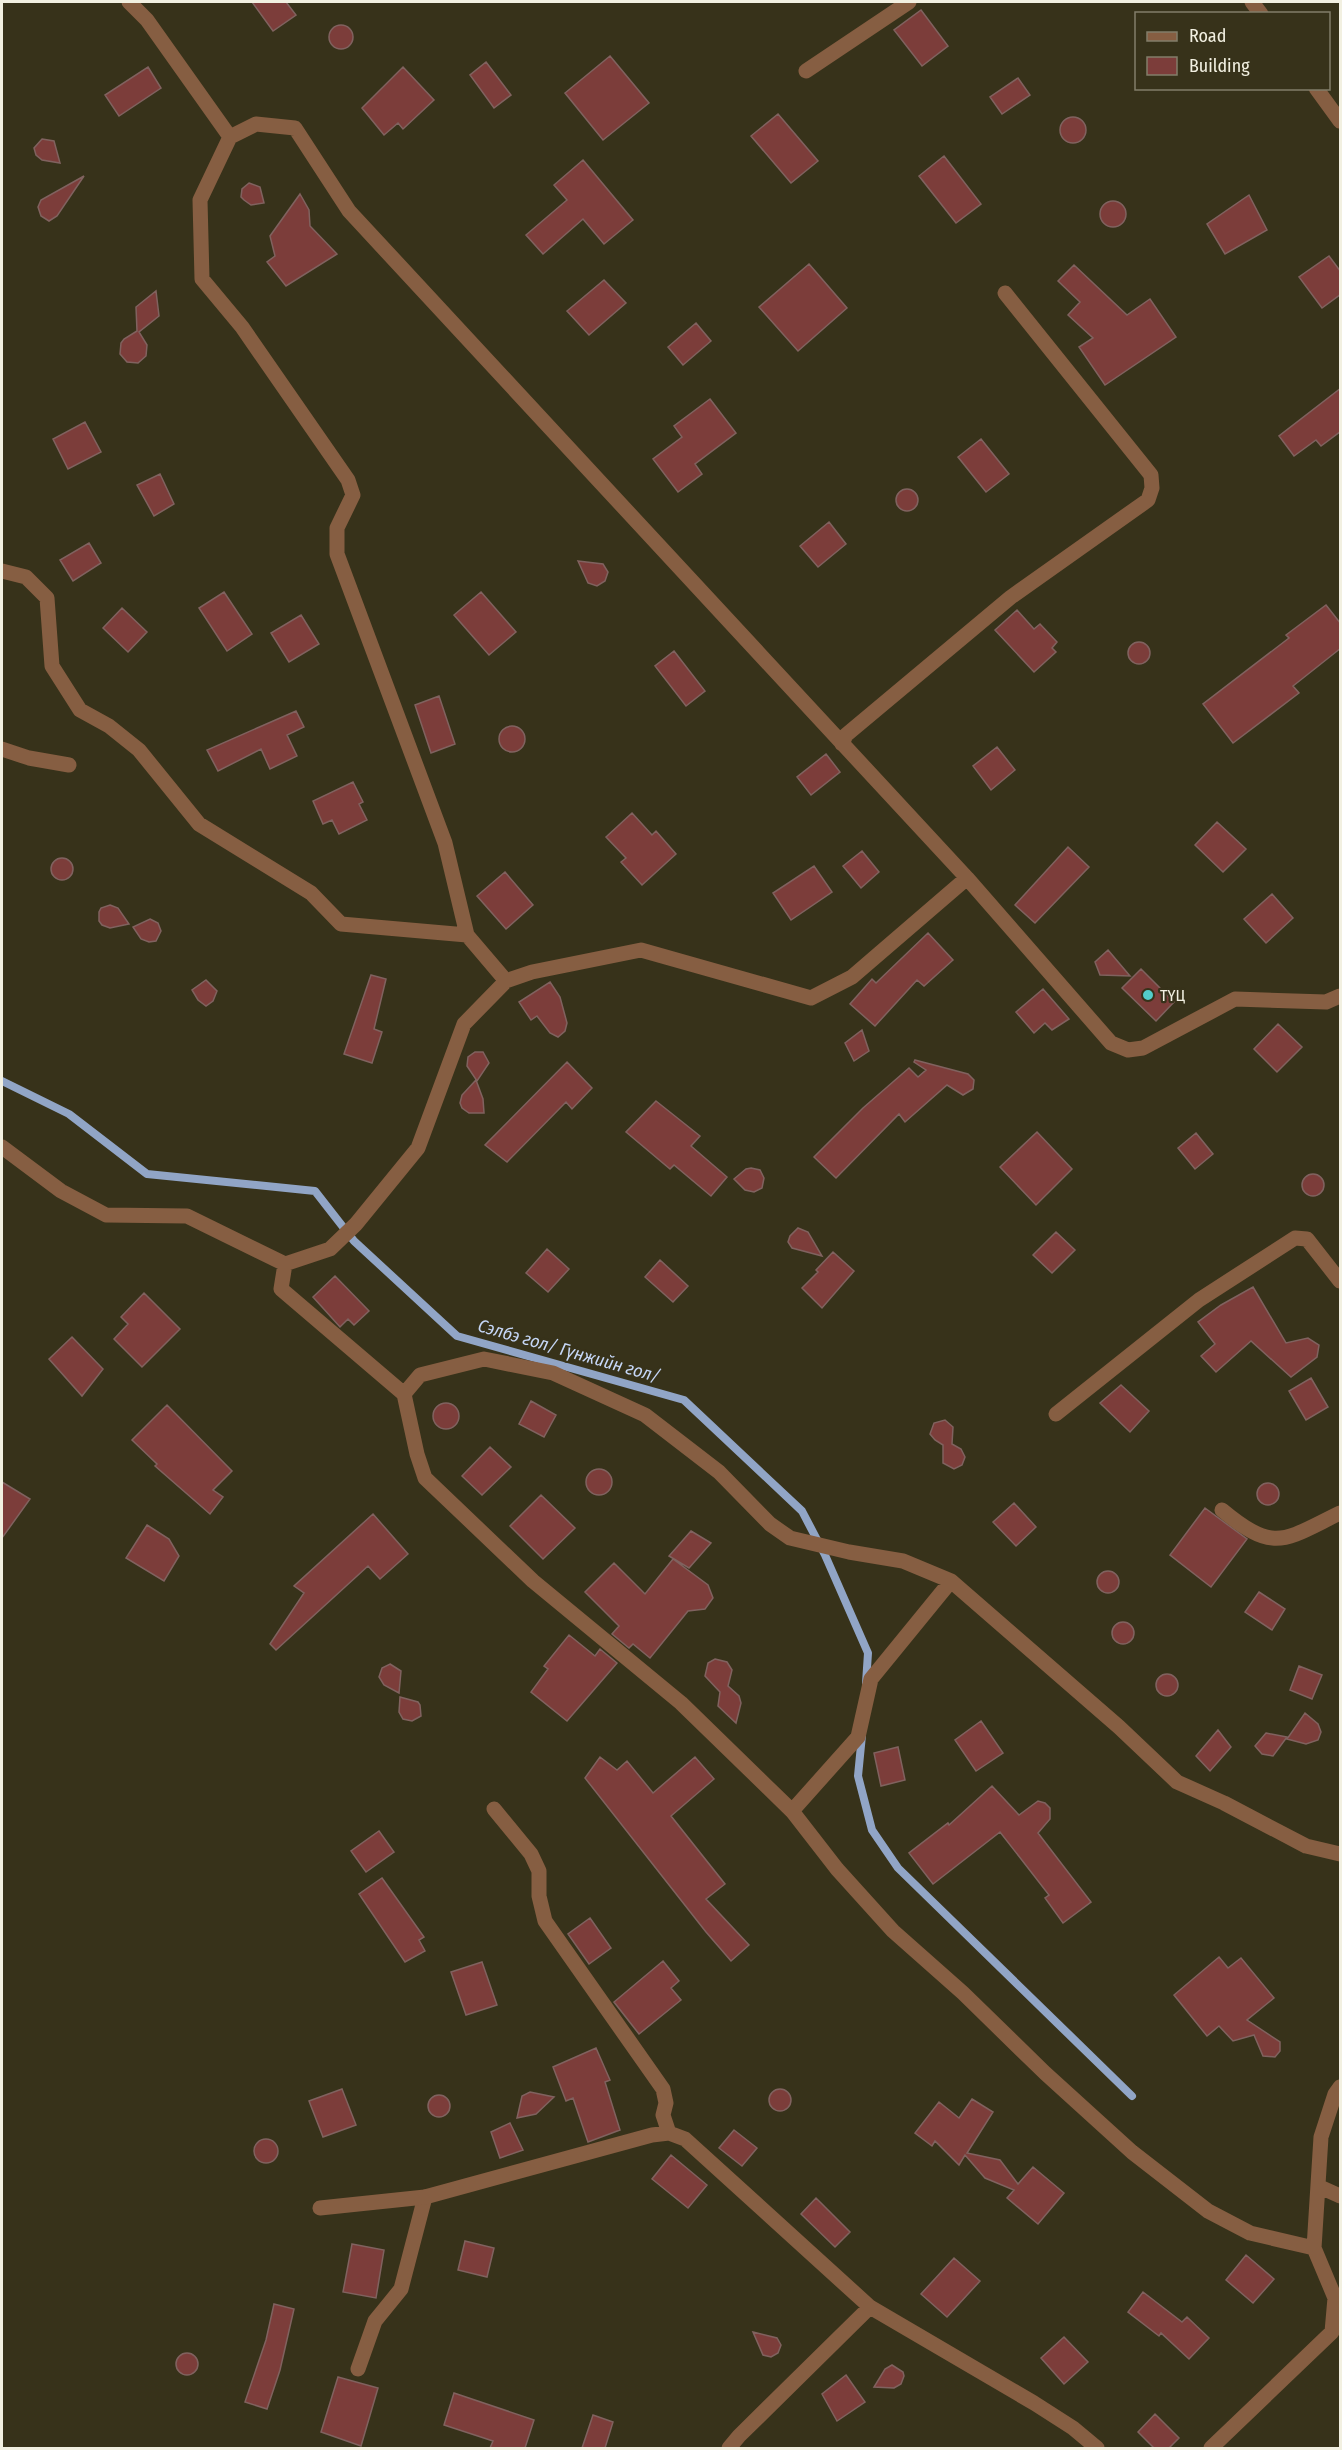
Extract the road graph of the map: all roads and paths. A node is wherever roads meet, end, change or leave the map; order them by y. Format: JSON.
{"nodes":[{"id":1,"x":129,"y":2,"type":"edge"},
{"id":2,"x":909,"y":2,"type":"edge"},
{"id":3,"x":806,"y":71,"type":"dead end"},
{"id":4,"x":1318,"y":90,"type":"edge"},
{"id":5,"x":1341,"y":121,"type":"edge"},
{"id":6,"x":230,"y":137,"type":"junction"},
{"id":7,"x":1005,"y":293,"type":"dead end"},
{"id":8,"x":2,"y":571,"type":"edge"},
{"id":9,"x":843,"y":744,"type":"junction"},
{"id":10,"x":2,"y":749,"type":"edge"},
{"id":11,"x":69,"y":765,"type":"dead end"},
{"id":12,"x":967,"y":879,"type":"junction"},
{"id":13,"x":468,"y":935,"type":"junction"},
{"id":14,"x":506,"y":981,"type":"junction"},
{"id":15,"x":1341,"y":996,"type":"edge"},
{"id":16,"x":2,"y":1147,"type":"edge"},
{"id":17,"x":285,"y":1264,"type":"junction"},
{"id":18,"x":1341,"y":1281,"type":"edge"},
{"id":19,"x":405,"y":1394,"type":"junction"},
{"id":20,"x":1056,"y":1414,"type":"dead end"},
{"id":21,"x":1222,"y":1510,"type":"dead end"},
{"id":22,"x":1341,"y":1513,"type":"edge"},
{"id":23,"x":951,"y":1581,"type":"junction"},
{"id":24,"x":494,"y":1809,"type":"dead end"},
{"id":25,"x":792,"y":1811,"type":"junction"},
{"id":26,"x":1341,"y":1854,"type":"edge"},
{"id":27,"x":1341,"y":2087,"type":"edge"},
{"id":28,"x":669,"y":2133,"type":"junction"},
{"id":29,"x":1320,"y":2187,"type":"junction"},
{"id":30,"x":1341,"y":2196,"type":"edge"},
{"id":31,"x":425,"y":2197,"type":"junction"},
{"id":32,"x":320,"y":2208,"type":"dead end"},
{"id":33,"x":1314,"y":2248,"type":"junction"},
{"id":34,"x":1338,"y":2298,"type":"edge"},
{"id":35,"x":870,"y":2307,"type":"junction"},
{"id":36,"x":358,"y":2369,"type":"dead end"},
{"id":37,"x":729,"y":2448,"type":"edge"},
{"id":38,"x":1098,"y":2448,"type":"edge"},
{"id":39,"x":1211,"y":2448,"type":"edge"}],
"edges":[{"from":1,"to":6,"type":"street"},
{"from":2,"to":3,"type":"street"},
{"from":4,"to":5,"type":"street"},
{"from":6,"to":9,"type":"street"},
{"from":6,"to":13,"type":"street"},
{"from":7,"to":9,"type":"street"},
{"from":8,"to":13,"type":"street"},
{"from":9,"to":12,"type":"street"},
{"from":10,"to":11,"type":"street"},
{"from":12,"to":14,"type":"street"},
{"from":12,"to":15,"type":"street"},
{"from":13,"to":14,"type":"street"},
{"from":14,"to":17,"type":"street"},
{"from":16,"to":17,"type":"street"},
{"from":17,"to":19,"type":"street"},
{"from":18,"to":20,"type":"street"},
{"from":19,"to":23,"type":"street"},
{"from":19,"to":25,"type":"street"},
{"from":21,"to":22,"type":"street"},
{"from":23,"to":25,"type":"street"},
{"from":23,"to":26,"type":"street"},
{"from":24,"to":28,"type":"street"},
{"from":25,"to":33,"type":"street"},
{"from":27,"to":29,"type":"street"},
{"from":28,"to":31,"type":"street"},
{"from":28,"to":35,"type":"street"},
{"from":29,"to":30,"type":"street"},
{"from":29,"to":33,"type":"street"},
{"from":31,"to":32,"type":"street"},
{"from":31,"to":36,"type":"street"},
{"from":33,"to":34,"type":"street"},
{"from":34,"to":39,"type":"street"},
{"from":35,"to":37,"type":"street"},
{"from":35,"to":38,"type":"street"}]}
